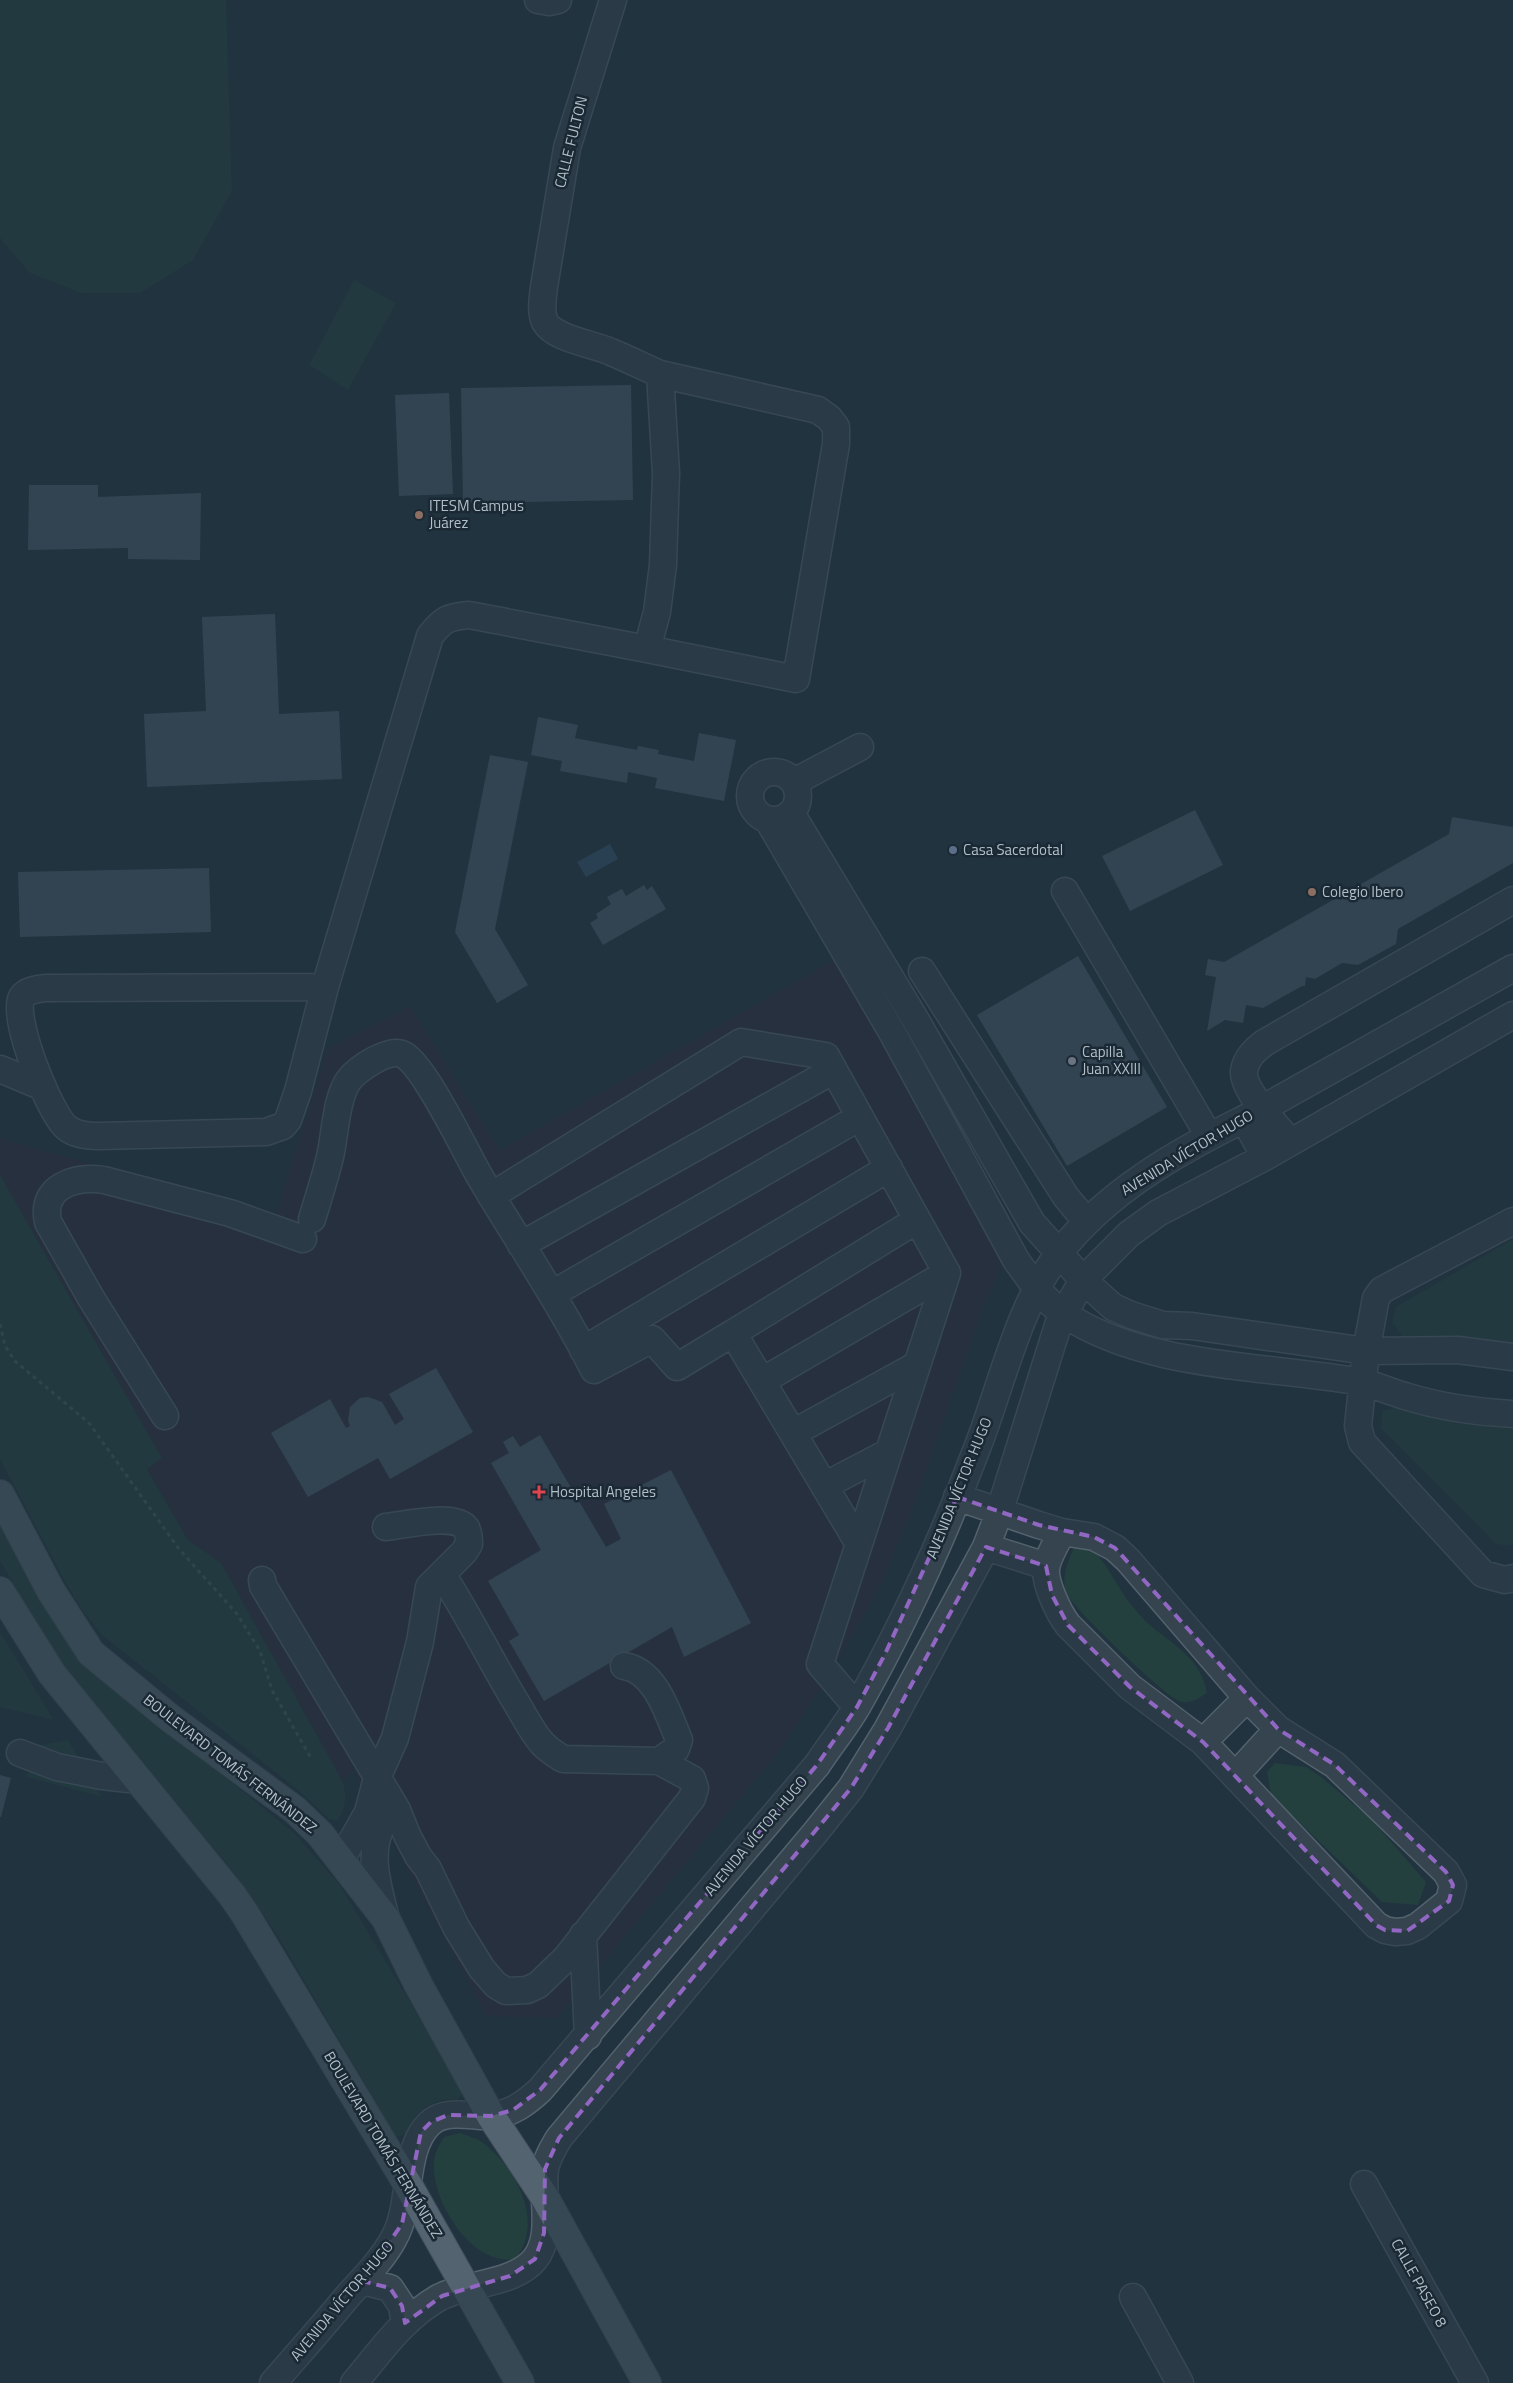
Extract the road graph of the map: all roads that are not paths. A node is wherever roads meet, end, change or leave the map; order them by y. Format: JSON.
{"nodes":[{"id":1,"x":538,"y":0,"type":"edge"},
{"id":2,"x":558,"y":0,"type":"edge"},
{"id":3,"x":608,"y":2,"type":"edge"},
{"id":4,"x":660,"y":374,"type":"junction"},
{"id":5,"x":648,"y":649,"type":"junction"},
{"id":6,"x":860,"y":747,"type":"dead end"},
{"id":7,"x":794,"y":782,"type":"junction"},
{"id":8,"x":780,"y":816,"type":"junction"},
{"id":9,"x":1065,"y":891,"type":"dead end"},
{"id":10,"x":1513,"y":900,"type":"edge"},
{"id":11,"x":1513,"y":968,"type":"edge"},
{"id":12,"x":922,"y":971,"type":"dead end"},
{"id":13,"x":325,"y":987,"type":"junction"},
{"id":14,"x":1513,"y":1015,"type":"edge"},
{"id":15,"x":916,"y":1021,"type":"junction"},
{"id":16,"x":893,"y":1034,"type":"junction"},
{"id":17,"x":0,"y":1069,"type":"edge"},
{"id":18,"x":834,"y":1070,"type":"junction"},
{"id":19,"x":43,"y":1087,"type":"junction"},
{"id":20,"x":1253,"y":1113,"type":"junction"},
{"id":21,"x":860,"y":1117,"type":"junction"},
{"id":22,"x":1209,"y":1136,"type":"junction"},
{"id":23,"x":1290,"y":1142,"type":"junction"},
{"id":24,"x":1265,"y":1158,"type":"junction"},
{"id":25,"x":889,"y":1168,"type":"junction"},
{"id":26,"x":1139,"y":1180,"type":"junction"},
{"id":27,"x":1011,"y":1187,"type":"junction"},
{"id":28,"x":491,"y":1196,"type":"junction"},
{"id":29,"x":985,"y":1205,"type":"junction"},
{"id":30,"x":1158,"y":1213,"type":"junction"},
{"id":31,"x":917,"y":1220,"type":"junction"},
{"id":32,"x":1086,"y":1221,"type":"junction"},
{"id":33,"x":1513,"y":1221,"type":"edge"},
{"id":34,"x":521,"y":1246,"type":"junction"},
{"id":35,"x":1059,"y":1253,"type":"junction"},
{"id":36,"x":947,"y":1273,"type":"junction"},
{"id":37,"x":1083,"y":1280,"type":"junction"},
{"id":38,"x":1036,"y":1288,"type":"junction"},
{"id":39,"x":552,"y":1294,"type":"junction"},
{"id":40,"x":1063,"y":1313,"type":"junction"},
{"id":41,"x":1192,"y":1326,"type":"junction"},
{"id":42,"x":733,"y":1334,"type":"junction"},
{"id":43,"x":584,"y":1350,"type":"junction"},
{"id":44,"x":1366,"y":1351,"type":"junction"},
{"id":45,"x":1513,"y":1357,"type":"edge"},
{"id":46,"x":1187,"y":1358,"type":"junction"},
{"id":47,"x":917,"y":1365,"type":"junction"},
{"id":48,"x":762,"y":1381,"type":"junction"},
{"id":49,"x":1364,"y":1382,"type":"junction"},
{"id":50,"x":1513,"y":1414,"type":"edge"},
{"id":51,"x":165,"y":1416,"type":"dead end"},
{"id":52,"x":793,"y":1433,"type":"junction"},
{"id":53,"x":889,"y":1452,"type":"junction"},
{"id":54,"x":824,"y":1486,"type":"junction"},
{"id":55,"x":0,"y":1494,"type":"edge"},
{"id":56,"x":957,"y":1497,"type":"junction"},
{"id":57,"x":999,"y":1513,"type":"junction"},
{"id":58,"x":386,"y":1527,"type":"dead end"},
{"id":59,"x":1062,"y":1532,"type":"junction"},
{"id":60,"x":859,"y":1544,"type":"junction"},
{"id":61,"x":986,"y":1547,"type":"junction"},
{"id":62,"x":1046,"y":1566,"type":"junction"},
{"id":63,"x":442,"y":1574,"type":"junction"},
{"id":64,"x":1513,"y":1578,"type":"edge"},
{"id":65,"x":262,"y":1580,"type":"dead end"},
{"id":66,"x":0,"y":1591,"type":"edge"},
{"id":67,"x":624,"y":1666,"type":"dead end"},
{"id":68,"x":1247,"y":1698,"type":"junction"},
{"id":69,"x":857,"y":1707,"type":"junction"},
{"id":70,"x":1278,"y":1729,"type":"junction"},
{"id":71,"x":1203,"y":1742,"type":"junction"},
{"id":72,"x":20,"y":1753,"type":"dead end"},
{"id":73,"x":659,"y":1762,"type":"junction"},
{"id":74,"x":817,"y":1765,"type":"junction"},
{"id":75,"x":1235,"y":1776,"type":"junction"},
{"id":76,"x":377,"y":1778,"type":"junction"},
{"id":77,"x":138,"y":1780,"type":"junction"},
{"id":78,"x":851,"y":1788,"type":"junction"},
{"id":79,"x":397,"y":1810,"type":"junction"},
{"id":80,"x":341,"y":1860,"type":"junction"},
{"id":81,"x":386,"y":1919,"type":"junction"},
{"id":82,"x":584,"y":1936,"type":"junction"},
{"id":83,"x":566,"y":1958,"type":"junction"},
{"id":84,"x":580,"y":2045,"type":"junction"},
{"id":85,"x":491,"y":2116,"type":"junction"},
{"id":86,"x":1364,"y":2184,"type":"dead end"},
{"id":87,"x":408,"y":2185,"type":"junction"},
{"id":88,"x":544,"y":2196,"type":"junction"},
{"id":89,"x":362,"y":2281,"type":"junction"},
{"id":90,"x":467,"y":2288,"type":"junction"},
{"id":91,"x":1133,"y":2297,"type":"dead end"},
{"id":92,"x":405,"y":2322,"type":"junction"},
{"id":93,"x":273,"y":2383,"type":"edge"},
{"id":94,"x":354,"y":2383,"type":"edge"},
{"id":95,"x":520,"y":2383,"type":"edge"},
{"id":96,"x":647,"y":2383,"type":"edge"},
{"id":97,"x":1180,"y":2383,"type":"edge"},
{"id":98,"x":1475,"y":2383,"type":"edge"}],
"edges":[{"from":1,"to":2,"type":"street"},
{"from":3,"to":4,"type":"street","name":"CALLE FULTON"},
{"from":4,"to":5,"type":"street"},
{"from":4,"to":5,"type":"street","name":"CALLE FULTON"},
{"from":5,"to":13,"type":"street"},
{"from":6,"to":7,"type":"street"},
{"from":7,"to":8,"type":"street"},
{"from":7,"to":8,"type":"street"},
{"from":8,"to":15,"type":"street"},
{"from":8,"to":16,"type":"street"},
{"from":9,"to":22,"type":"street"},
{"from":10,"to":20,"type":"street"},
{"from":11,"to":20,"type":"street","name":"AVENIDA VÍCTOR HUGO"},
{"from":12,"to":32,"type":"street"},
{"from":13,"to":19,"type":"street"},
{"from":13,"to":19,"type":"street"},
{"from":14,"to":23,"type":"street"},
{"from":15,"to":16,"type":"street"},
{"from":15,"to":27,"type":"street"},
{"from":16,"to":29,"type":"street"},
{"from":17,"to":19,"type":"street"},
{"from":18,"to":21,"type":"street"},
{"from":18,"to":28,"type":"street"},
{"from":18,"to":34,"type":"street"},
{"from":20,"to":22,"type":"street","name":"AVENIDA VÍCTOR HUGO"},
{"from":20,"to":23,"type":"street"},
{"from":20,"to":24,"type":"street"},
{"from":21,"to":25,"type":"street"},
{"from":21,"to":39,"type":"street"},
{"from":22,"to":26,"type":"street","name":"AVENIDA VÍCTOR HUGO"},
{"from":23,"to":24,"type":"street"},
{"from":24,"to":30,"type":"street"},
{"from":25,"to":31,"type":"street"},
{"from":25,"to":43,"type":"street"},
{"from":26,"to":30,"type":"street"},
{"from":26,"to":32,"type":"street","name":"AVENIDA VÍCTOR HUGO"},
{"from":27,"to":29,"type":"street"},
{"from":27,"to":35,"type":"street"},
{"from":28,"to":34,"type":"street"},
{"from":28,"to":51,"type":"street"},
{"from":29,"to":38,"type":"street"},
{"from":30,"to":37,"type":"street"},
{"from":31,"to":36,"type":"street"},
{"from":31,"to":42,"type":"street"},
{"from":32,"to":35,"type":"street","name":"AVENIDA VÍCTOR HUGO"},
{"from":33,"to":44,"type":"street"},
{"from":34,"to":39,"type":"street"},
{"from":35,"to":37,"type":"street"},
{"from":35,"to":38,"type":"street","name":"AVENIDA VÍCTOR HUGO"},
{"from":36,"to":47,"type":"street"},
{"from":36,"to":48,"type":"street"},
{"from":37,"to":40,"type":"street"},
{"from":37,"to":41,"type":"street"},
{"from":38,"to":40,"type":"street"},
{"from":38,"to":56,"type":"street","name":"AVENIDA VÍCTOR HUGO"},
{"from":39,"to":43,"type":"street"},
{"from":40,"to":46,"type":"street"},
{"from":40,"to":57,"type":"street"},
{"from":41,"to":44,"type":"street"},
{"from":41,"to":46,"type":"street"},
{"from":42,"to":43,"type":"street"},
{"from":42,"to":48,"type":"street"},
{"from":44,"to":45,"type":"street"},
{"from":44,"to":49,"type":"street"},
{"from":46,"to":49,"type":"street"},
{"from":47,"to":52,"type":"street"},
{"from":47,"to":53,"type":"street"},
{"from":48,"to":52,"type":"street"},
{"from":49,"to":50,"type":"street"},
{"from":49,"to":64,"type":"street"},
{"from":52,"to":54,"type":"street"},
{"from":53,"to":54,"type":"street"},
{"from":53,"to":60,"type":"street"},
{"from":54,"to":60,"type":"street"},
{"from":55,"to":80,"type":"main road","name":"BOULEVARD TOMÁS FERNÁNDEZ"},
{"from":56,"to":57,"type":"street"},
{"from":56,"to":69,"type":"street","name":"AVENIDA VÍCTOR HUGO"},
{"from":57,"to":59,"type":"street"},
{"from":57,"to":61,"type":"street"},
{"from":58,"to":63,"type":"street"},
{"from":59,"to":62,"type":"street"},
{"from":59,"to":68,"type":"street"},
{"from":60,"to":69,"type":"street"},
{"from":61,"to":62,"type":"street"},
{"from":61,"to":78,"type":"street"},
{"from":62,"to":71,"type":"street"},
{"from":63,"to":73,"type":"street"},
{"from":63,"to":76,"type":"street"},
{"from":65,"to":76,"type":"street"},
{"from":66,"to":77,"type":"main road","name":"BOULEVARD TOMÁS FERNÁNDEZ"},
{"from":67,"to":73,"type":"street"},
{"from":68,"to":70,"type":"street"},
{"from":68,"to":71,"type":"street"},
{"from":69,"to":74,"type":"street","name":"AVENIDA VÍCTOR HUGO"},
{"from":70,"to":75,"type":"street"},
{"from":70,"to":75,"type":"street"},
{"from":71,"to":75,"type":"street"},
{"from":72,"to":77,"type":"street"},
{"from":73,"to":82,"type":"street"},
{"from":74,"to":78,"type":"street"},
{"from":74,"to":84,"type":"street","name":"AVENIDA VÍCTOR HUGO"},
{"from":76,"to":79,"type":"street"},
{"from":76,"to":80,"type":"street"},
{"from":77,"to":87,"type":"main road","name":"BOULEVARD TOMÁS FERNÁNDEZ"},
{"from":78,"to":88,"type":"street"},
{"from":79,"to":81,"type":"street"},
{"from":79,"to":83,"type":"street"},
{"from":80,"to":81,"type":"main road","name":"BOULEVARD TOMÁS FERNÁNDEZ"},
{"from":81,"to":85,"type":"main road","name":"BOULEVARD TOMÁS FERNÁNDEZ"},
{"from":82,"to":83,"type":"street"},
{"from":82,"to":84,"type":"street"},
{"from":83,"to":84,"type":"street"},
{"from":84,"to":85,"type":"street","name":"AVENIDA VÍCTOR HUGO"},
{"from":85,"to":87,"type":"street"},
{"from":85,"to":88,"type":"main road","name":"BOULEVARD TOMÁS FERNÁNDEZ"},
{"from":86,"to":98,"type":"street","name":"CALLE PASEO 8"},
{"from":87,"to":89,"type":"street","name":"AVENIDA VÍCTOR HUGO"},
{"from":87,"to":90,"type":"main road","name":"BOULEVARD TOMÁS FERNÁNDEZ"},
{"from":88,"to":90,"type":"street"},
{"from":88,"to":96,"type":"main road","name":"BOULEVARD TOMÁS FERNÁNDEZ"},
{"from":89,"to":92,"type":"street"},
{"from":89,"to":93,"type":"street","name":"AVENIDA VÍCTOR HUGO"},
{"from":90,"to":92,"type":"street"},
{"from":90,"to":95,"type":"main road","name":"BOULEVARD TOMÁS FERNÁNDEZ"},
{"from":91,"to":97,"type":"street"},
{"from":92,"to":94,"type":"street"}]}
